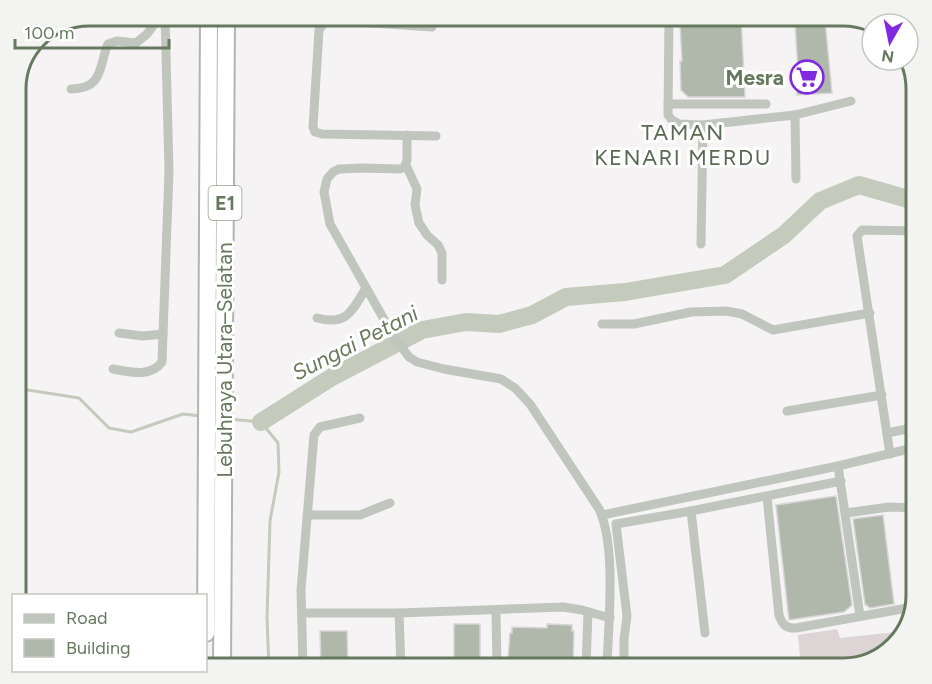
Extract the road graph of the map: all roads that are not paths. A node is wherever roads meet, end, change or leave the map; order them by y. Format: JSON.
{"nodes":[{"id":1,"x":154,"y":26,"type":"edge"},
{"id":2,"x":163,"y":26,"type":"edge"},
{"id":3,"x":209,"y":26,"type":"edge"},
{"id":4,"x":226,"y":26,"type":"edge"},
{"id":5,"x":322,"y":26,"type":"edge"},
{"id":6,"x":669,"y":26,"type":"edge"},
{"id":7,"x":71,"y":89,"type":"dead end"},
{"id":8,"x":851,"y":101,"type":"dead end"},
{"id":9,"x":668,"y":104,"type":"junction"},
{"id":10,"x":766,"y":104,"type":"dead end"},
{"id":11,"x":795,"y":115,"type":"junction"},
{"id":12,"x":703,"y":125,"type":"junction"},
{"id":13,"x":407,"y":135,"type":"junction"},
{"id":14,"x":436,"y":136,"type":"dead end"},
{"id":15,"x":406,"y":165,"type":"junction"},
{"id":16,"x":796,"y":179,"type":"dead end"},
{"id":17,"x":906,"y":231,"type":"edge"},
{"id":18,"x":701,"y":244,"type":"dead end"},
{"id":19,"x":442,"y":280,"type":"dead end"},
{"id":20,"x":366,"y":288,"type":"junction"},
{"id":21,"x":870,"y":313,"type":"junction"},
{"id":22,"x":317,"y":318,"type":"dead end"},
{"id":23,"x":602,"y":324,"type":"dead end"},
{"id":24,"x":119,"y":333,"type":"dead end"},
{"id":25,"x":163,"y":334,"type":"junction"},
{"id":26,"x":113,"y":369,"type":"dead end"},
{"id":27,"x":882,"y":395,"type":"junction"},
{"id":28,"x":787,"y":411,"type":"dead end"},
{"id":29,"x":360,"y":418,"type":"dead end"},
{"id":30,"x":906,"y":429,"type":"edge"},
{"id":31,"x":887,"y":433,"type":"junction"},
{"id":32,"x":906,"y":450,"type":"edge"},
{"id":33,"x":890,"y":454,"type":"junction"},
{"id":34,"x":838,"y":466,"type":"junction"},
{"id":35,"x":841,"y":481,"type":"junction"},
{"id":36,"x":767,"y":497,"type":"junction"},
{"id":37,"x":390,"y":503,"type":"dead end"},
{"id":38,"x":906,"y":508,"type":"edge"},
{"id":39,"x":691,"y":511,"type":"junction"},
{"id":40,"x":846,"y":513,"type":"junction"},
{"id":41,"x":307,"y":515,"type":"junction"},
{"id":42,"x":602,"y":515,"type":"junction"},
{"id":43,"x":611,"y":525,"type":"junction"},
{"id":44,"x":206,"y":594,"type":"edge"},
{"id":45,"x":905,"y":608,"type":"edge"},
{"id":46,"x":496,"y":610,"type":"junction"},
{"id":47,"x":588,"y":612,"type":"junction"},
{"id":48,"x":302,"y":613,"type":"junction"},
{"id":49,"x":399,"y":613,"type":"junction"},
{"id":50,"x":860,"y":616,"type":"junction"},
{"id":51,"x":610,"y":618,"type":"junction"},
{"id":52,"x":705,"y":633,"type":"dead end"},
{"id":53,"x":222,"y":658,"type":"edge"},
{"id":54,"x":303,"y":658,"type":"edge"},
{"id":55,"x":401,"y":658,"type":"edge"},
{"id":56,"x":497,"y":658,"type":"edge"},
{"id":57,"x":586,"y":658,"type":"edge"},
{"id":58,"x":608,"y":658,"type":"edge"},
{"id":59,"x":624,"y":658,"type":"edge"}],
"edges":[{"from":1,"to":7,"type":"street"},
{"from":2,"to":25,"type":"street"},
{"from":3,"to":44,"type":"highway","name":"Lebuhraya Utara–Selatan","number":"E1"},
{"from":4,"to":53,"type":"highway","name":"Lebuhraya Utara–Selatan","number":"E1"},
{"from":5,"to":13,"type":"street"},
{"from":6,"to":9,"type":"street"},
{"from":8,"to":11,"type":"street"},
{"from":9,"to":10,"type":"street"},
{"from":9,"to":12,"type":"street"},
{"from":11,"to":12,"type":"street"},
{"from":11,"to":16,"type":"street"},
{"from":12,"to":18,"type":"street"},
{"from":13,"to":14,"type":"street"},
{"from":13,"to":15,"type":"street"},
{"from":15,"to":19,"type":"street"},
{"from":15,"to":20,"type":"street"},
{"from":17,"to":21,"type":"street"},
{"from":20,"to":22,"type":"street"},
{"from":20,"to":42,"type":"street"},
{"from":21,"to":23,"type":"street"},
{"from":21,"to":27,"type":"street"},
{"from":24,"to":25,"type":"street"},
{"from":25,"to":26,"type":"street"},
{"from":27,"to":28,"type":"street"},
{"from":27,"to":31,"type":"street"},
{"from":29,"to":41,"type":"street"},
{"from":30,"to":31,"type":"street"},
{"from":31,"to":33,"type":"street"},
{"from":32,"to":33,"type":"street"},
{"from":33,"to":34,"type":"street"},
{"from":34,"to":35,"type":"street"},
{"from":34,"to":42,"type":"street"},
{"from":35,"to":36,"type":"street"},
{"from":35,"to":40,"type":"street"},
{"from":36,"to":39,"type":"street"},
{"from":36,"to":50,"type":"street"},
{"from":37,"to":41,"type":"street"},
{"from":38,"to":40,"type":"street"},
{"from":39,"to":43,"type":"street"},
{"from":39,"to":52,"type":"street"},
{"from":40,"to":50,"type":"street"},
{"from":41,"to":48,"type":"street"},
{"from":42,"to":43,"type":"street"},
{"from":43,"to":51,"type":"street"},
{"from":43,"to":59,"type":"street"},
{"from":45,"to":50,"type":"street"},
{"from":46,"to":47,"type":"street"},
{"from":46,"to":49,"type":"street"},
{"from":46,"to":56,"type":"street"},
{"from":47,"to":51,"type":"street"},
{"from":47,"to":57,"type":"street"},
{"from":48,"to":49,"type":"street"},
{"from":48,"to":54,"type":"street"},
{"from":49,"to":55,"type":"street"},
{"from":51,"to":58,"type":"street"}]}
